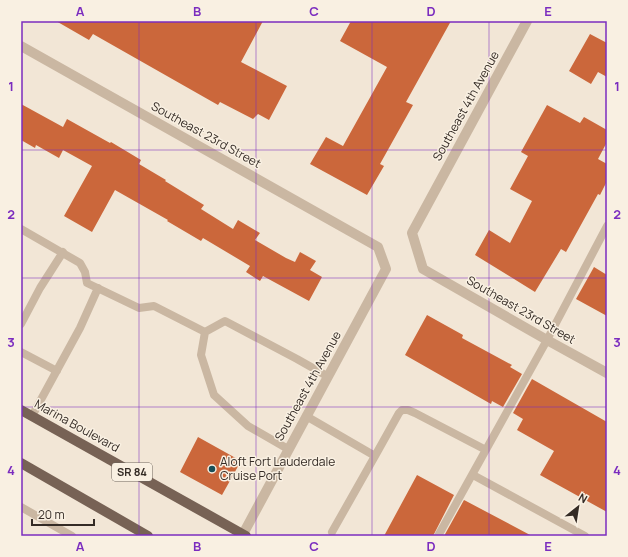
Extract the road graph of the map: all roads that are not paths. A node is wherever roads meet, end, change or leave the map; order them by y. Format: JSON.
{"nodes":[{"id":1,"x":527,"y":21,"type":"edge"},
{"id":2,"x":21,"y":46,"type":"edge"},
{"id":3,"x":607,"y":226,"type":"edge"},
{"id":4,"x":21,"y":228,"type":"edge"},
{"id":5,"x":378,"y":247,"type":"joint"},
{"id":6,"x":63,"y":252,"type":"junction"},
{"id":7,"x":423,"y":269,"type":"joint"},
{"id":8,"x":98,"y":288,"type":"junction"},
{"id":9,"x":21,"y":324,"type":"edge"},
{"id":10,"x":206,"y":332,"type":"junction"},
{"id":11,"x":547,"y":340,"type":"junction"},
{"id":12,"x":21,"y":352,"type":"edge"},
{"id":13,"x":57,"y":371,"type":"junction"},
{"id":14,"x":607,"y":373,"type":"edge"},
{"id":15,"x":327,"y":376,"type":"junction"},
{"id":16,"x":21,"y":410,"type":"edge"},
{"id":17,"x":32,"y":416,"type":"junction"},
{"id":18,"x":306,"y":416,"type":"junction"},
{"id":19,"x":288,"y":449,"type":"junction"},
{"id":20,"x":486,"y":450,"type":"junction"},
{"id":21,"x":375,"y":456,"type":"junction"},
{"id":22,"x":21,"y":463,"type":"edge"},
{"id":23,"x":473,"y":475,"type":"junction"},
{"id":24,"x":21,"y":508,"type":"edge"},
{"id":25,"x":332,"y":532,"type":"dead end"},
{"id":26,"x":72,"y":536,"type":"edge"},
{"id":27,"x":148,"y":536,"type":"edge"},
{"id":28,"x":243,"y":536,"type":"edge"},
{"id":29,"x":438,"y":536,"type":"edge"},
{"id":30,"x":585,"y":536,"type":"edge"}],
"edges":[{"from":1,"to":7,"type":"street","name":"Southeast 4th Avenue"},
{"from":2,"to":5,"type":"street","name":"Southeast 23rd Street"},
{"from":3,"to":11,"type":"lane"},
{"from":4,"to":6,"type":"lane"},
{"from":5,"to":15,"type":"street","name":"Southeast 4th Avenue"},
{"from":6,"to":8,"type":"lane"},
{"from":6,"to":9,"type":"lane"},
{"from":7,"to":11,"type":"street","name":"Southeast 23rd Street"},
{"from":8,"to":10,"type":"lane"},
{"from":8,"to":13,"type":"lane"},
{"from":10,"to":15,"type":"lane"},
{"from":10,"to":19,"type":"lane"},
{"from":11,"to":14,"type":"street","name":"Southeast 23rd Street"},
{"from":11,"to":20,"type":"lane"},
{"from":12,"to":13,"type":"lane"},
{"from":13,"to":17,"type":"lane"},
{"from":15,"to":18,"type":"street","name":"Southeast 4th Avenue"},
{"from":16,"to":17,"type":"main road","name":"Marina Boulevard","number":"SR 84"},
{"from":17,"to":28,"type":"main road","name":"Marina Boulevard","number":"SR 84"},
{"from":18,"to":19,"type":"street","name":"Southeast 4th Avenue"},
{"from":18,"to":21,"type":"lane"},
{"from":19,"to":28,"type":"street","name":"Southeast 4th Avenue"},
{"from":20,"to":21,"type":"lane"},
{"from":20,"to":23,"type":"lane"},
{"from":21,"to":25,"type":"lane"},
{"from":22,"to":27,"type":"main road"},
{"from":23,"to":29,"type":"lane"},
{"from":23,"to":30,"type":"lane"},
{"from":24,"to":26,"type":"lane"}]}
